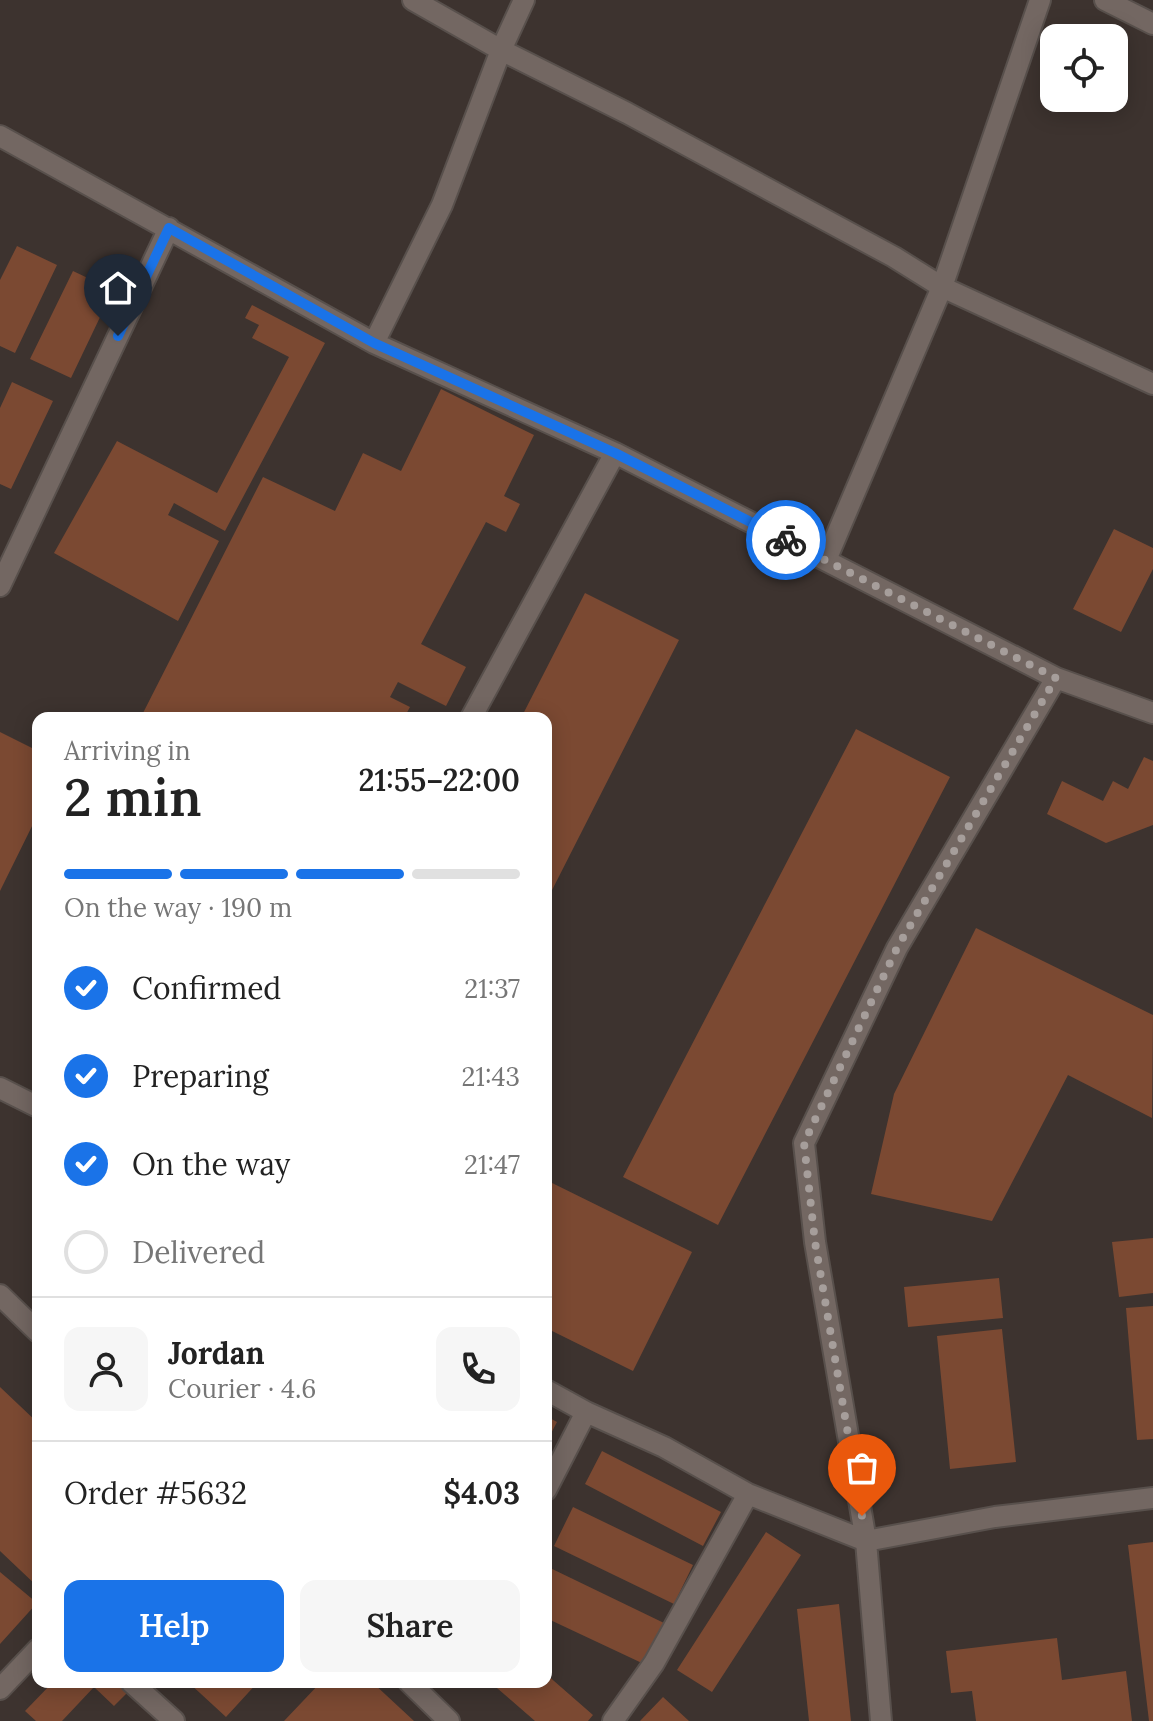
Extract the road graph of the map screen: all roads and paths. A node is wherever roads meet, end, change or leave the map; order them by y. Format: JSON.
{"nodes":[{"id":1,"x":413,"y":0,"type":"edge"},
{"id":2,"x":524,"y":0,"type":"edge"},
{"id":3,"x":1040,"y":0,"type":"edge"},
{"id":4,"x":1105,"y":0,"type":"edge"},
{"id":5,"x":1153,"y":24,"type":"edge"},
{"id":6,"x":501,"y":50,"type":"junction"},
{"id":7,"x":0,"y":136,"type":"edge"},
{"id":8,"x":169,"y":228,"type":"junction"},
{"id":9,"x":942,"y":287,"type":"junction"},
{"id":10,"x":374,"y":343,"type":"junction"},
{"id":11,"x":1153,"y":384,"type":"edge"},
{"id":12,"x":615,"y":453,"type":"junction"},
{"id":13,"x":826,"y":560,"type":"junction"},
{"id":14,"x":0,"y":586,"type":"edge"},
{"id":15,"x":1056,"y":678,"type":"junction"},
{"id":16,"x":474,"y":712,"type":"edge"},
{"id":17,"x":1153,"y":713,"type":"edge"},
{"id":18,"x":0,"y":1088,"type":"edge"},
{"id":19,"x":32,"y":1104,"type":"edge"},
{"id":20,"x":0,"y":1295,"type":"edge"},
{"id":21,"x":32,"y":1326,"type":"edge"},
{"id":22,"x":552,"y":1393,"type":"edge"},
{"id":23,"x":586,"y":1412,"type":"junction"},
{"id":24,"x":552,"y":1478,"type":"edge"},
{"id":25,"x":748,"y":1494,"type":"junction"},
{"id":26,"x":1153,"y":1498,"type":"edge"},
{"id":27,"x":866,"y":1541,"type":"junction"},
{"id":28,"x":32,"y":1655,"type":"edge"},
{"id":29,"x":138,"y":1688,"type":"edge"},
{"id":30,"x":419,"y":1688,"type":"edge"},
{"id":31,"x":0,"y":1689,"type":"edge"},
{"id":32,"x":174,"y":1721,"type":"edge"},
{"id":33,"x":449,"y":1721,"type":"edge"},
{"id":34,"x":613,"y":1721,"type":"edge"},
{"id":35,"x":881,"y":1721,"type":"edge"}],
"edges":[{"from":1,"to":6,"type":"street"},
{"from":2,"to":6,"type":"street"},
{"from":3,"to":9,"type":"street"},
{"from":4,"to":5,"type":"street"},
{"from":6,"to":9,"type":"street"},
{"from":6,"to":10,"type":"street"},
{"from":7,"to":8,"type":"street"},
{"from":8,"to":10,"type":"street"},
{"from":8,"to":14,"type":"street"},
{"from":9,"to":11,"type":"street"},
{"from":9,"to":13,"type":"street"},
{"from":10,"to":12,"type":"street"},
{"from":12,"to":13,"type":"street"},
{"from":12,"to":16,"type":"street"},
{"from":13,"to":15,"type":"street"},
{"from":15,"to":17,"type":"street"},
{"from":15,"to":27,"type":"street"},
{"from":18,"to":19,"type":"street"},
{"from":20,"to":21,"type":"street"},
{"from":22,"to":23,"type":"street"},
{"from":23,"to":24,"type":"street"},
{"from":23,"to":25,"type":"street"},
{"from":25,"to":27,"type":"street"},
{"from":25,"to":34,"type":"street"},
{"from":26,"to":27,"type":"street"},
{"from":27,"to":35,"type":"street"},
{"from":28,"to":31,"type":"street"},
{"from":29,"to":32,"type":"street"},
{"from":30,"to":33,"type":"street"}]}
